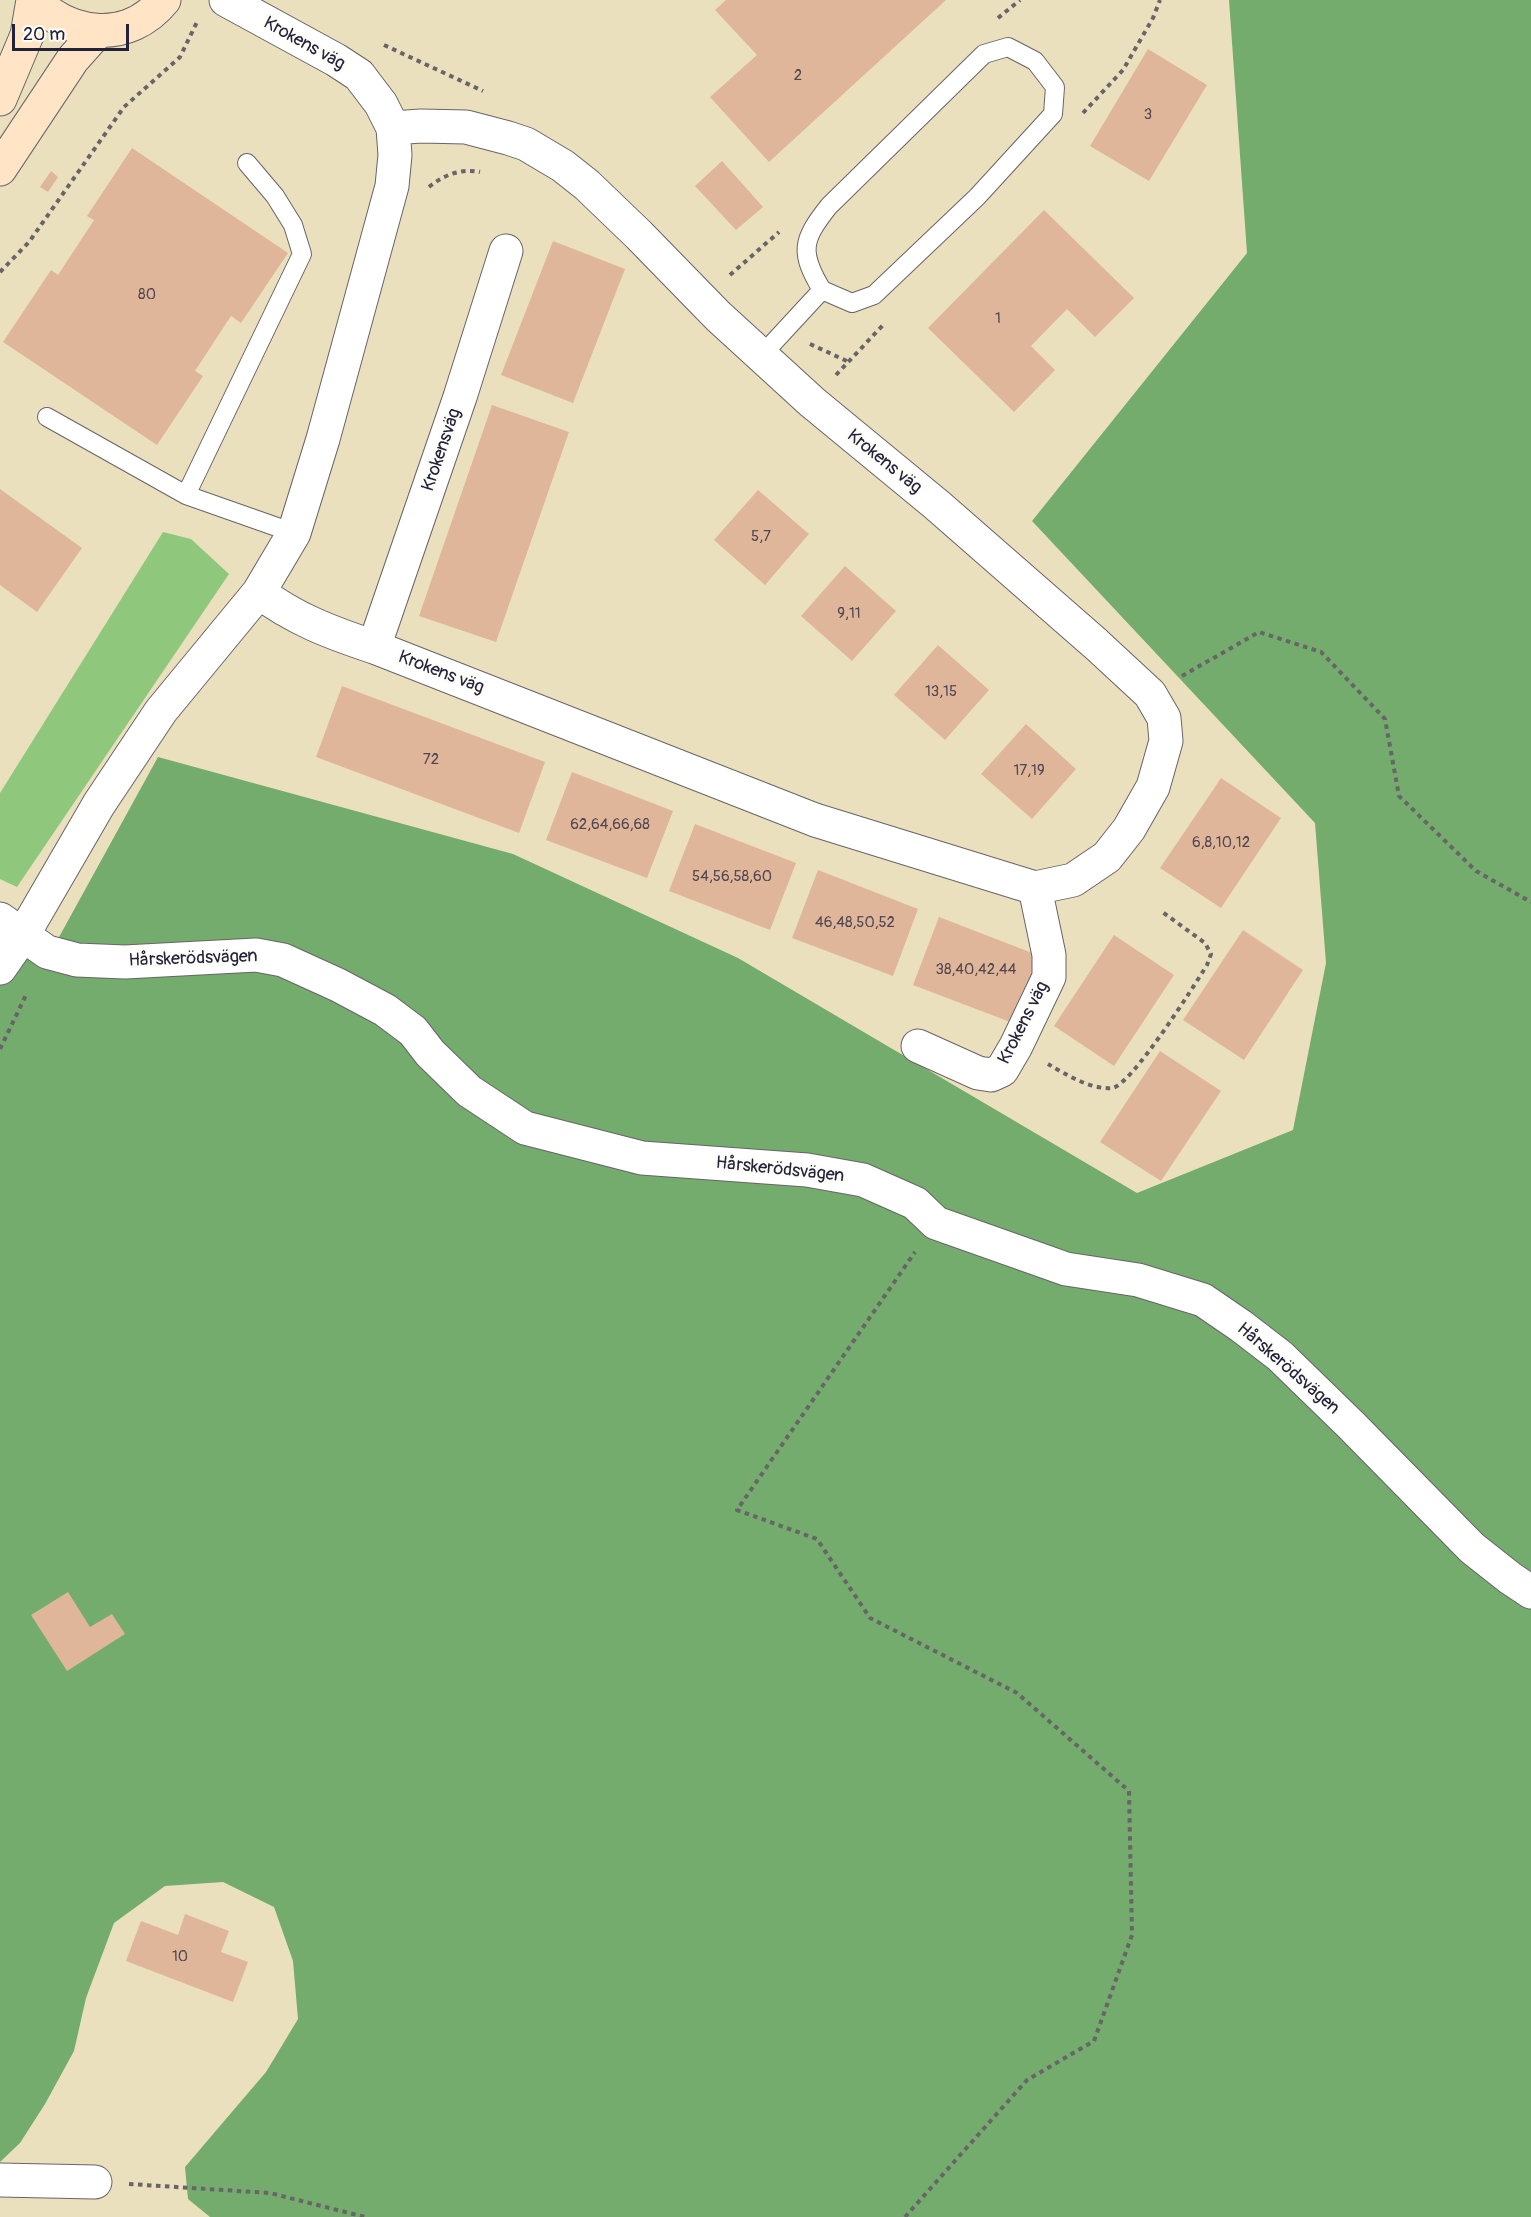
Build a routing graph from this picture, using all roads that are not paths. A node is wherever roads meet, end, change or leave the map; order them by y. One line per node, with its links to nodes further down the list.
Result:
1 (33, 0): 4 (street); 5 (street)
2 (164, 0): 4 (street)
3 (226, 0): 6 (street, Krokens väg)
4 (98, 31): 8 (street)
5 (0, 99)
6 (393, 128): 11 (street, Krokens väg); 14 (street, Krokens väg)
7 (247, 164): 13 (lane)
8 (0, 169)
9 (506, 251): 16 (street, Krokensväg)
10 (822, 290): 10 (lane); 11 (lane)
11 (761, 356): 17 (street, Krokens väg)
12 (46, 417): 13 (lane)
13 (186, 495): 14 (lane)
14 (294, 533): 15 (street, Krokens väg)
15 (259, 592): 16 (street, Krokens väg); 18 (street, Krokens väg)
16 (374, 647): 17 (street, Krokens väg)
17 (1035, 888): 20 (street, Krokens väg)
18 (23, 935): 19 (street, Krokens väg); 21 (street, Hårskerödsvägen)
19 (0, 968)
20 (918, 1046)
21 (1531, 1592)
22 (0, 2180): 23 (street)
23 (95, 2182)

